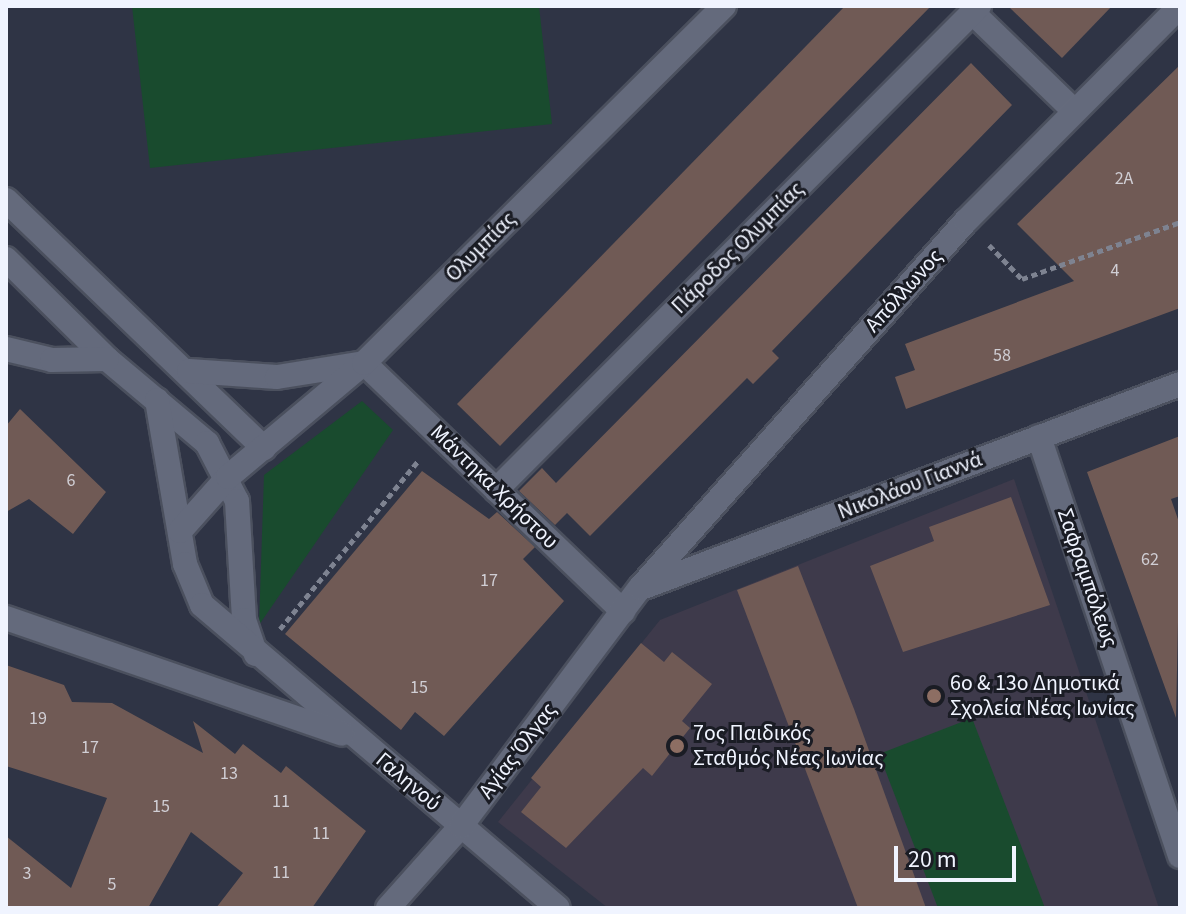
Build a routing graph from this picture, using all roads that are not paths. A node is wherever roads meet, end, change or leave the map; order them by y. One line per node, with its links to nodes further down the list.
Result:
1 (724, 6): 9 (street, Ολυμπίας)
2 (1180, 6): 4 (street, Απόλλωνος)
3 (976, 10): 4 (street); 16 (street, Πάροδος Ολυμπίας)
4 (1074, 111): 18 (street, Απόλλωνος)
5 (6, 200): 10 (street)
6 (6, 259): 8 (street)
7 (6, 349): 8 (street)
8 (107, 359): 12 (street)
9 (364, 363): 10 (street); 14 (street, Ολυμπίας); 16 (street, Μάντηκα Χρήστου)
10 (189, 371): 14 (street)
11 (1180, 384): 13 (street, Νικολάου Γιαννά)
12 (157, 400): 15 (street); 17 (street, Γαληνού)
13 (1039, 437): 18 (street, Νικολάου Γιαννά); 24 (street, Σαφραμπόλεως)
14 (264, 448): 15 (street, Ολυμπίας)
15 (228, 477): 17 (street); 21 (street)
16 (496, 490): 19 (street, Μάντηκα Χρήστου)
17 (180, 531): 21 (street, Γαληνού)
18 (640, 588): 19 (street, Αγίας Όλγας)
19 (623, 611): 23 (street, Αγίας Όλγας)
20 (6, 618): 22 (street)
21 (257, 657): 22 (street, Γαληνού)
22 (356, 738): 23 (street, Γαληνού)
23 (461, 826): 25 (street, Αγίας Όλγας); 26 (street, Γαληνού)
24 (1180, 856)
25 (388, 908)
26 (558, 908)

